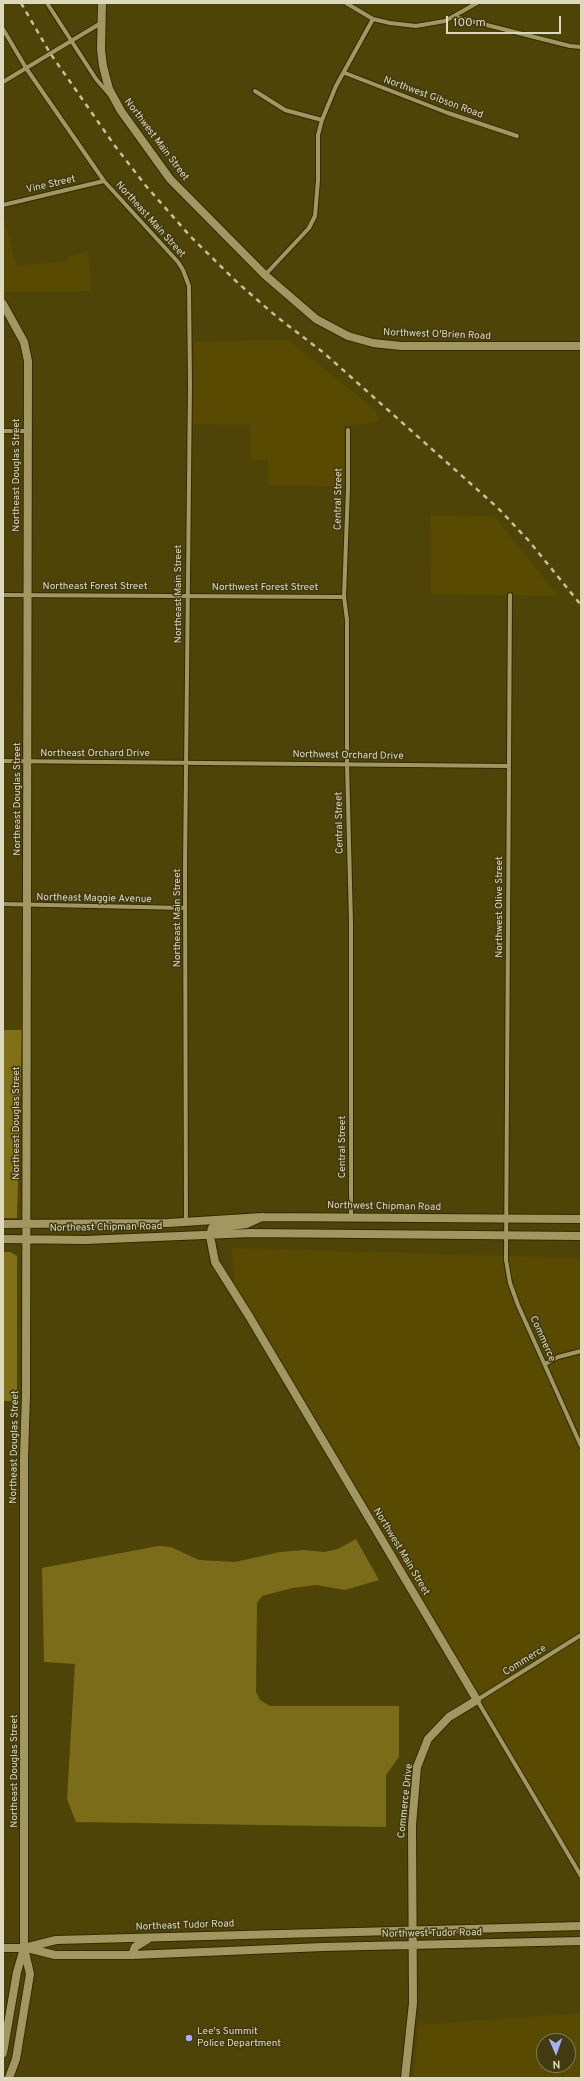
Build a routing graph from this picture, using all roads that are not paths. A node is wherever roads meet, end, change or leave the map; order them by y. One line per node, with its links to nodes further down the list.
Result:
1 (47, 3): 9 (street, Northwest Main Street)
2 (102, 3): 7 (main road)
3 (346, 3): 6 (street)
4 (477, 3): 5 (street)
5 (454, 17): 6 (street); 10 (street)
6 (373, 19): 12 (street)
7 (102, 23): 9 (street); 15 (main road)
8 (3, 29): 11 (street, Northeast Main Street)
9 (72, 40): 11 (street); 15 (street, Northwest Main Street)
10 (581, 47)
11 (26, 68): 13 (street); 18 (street, Northeast Main Street)
12 (345, 73): 16 (street); 17 (street, Northwest Gibson Road)
13 (3, 82)
14 (255, 91): 16 (street)
15 (114, 100): 20 (main road, Northwest Main Street)
16 (322, 120): 20 (street)
17 (517, 136)
18 (104, 181): 19 (street, Vine Street); 29 (street, Northeast Main Street)
19 (3, 205)
20 (265, 275): 22 (main road, Northwest O'Brien Road)
21 (3, 304): 25 (main road, Northeast Douglas Street)
22 (581, 346)
23 (3, 430): 25 (street)
24 (348, 430): 30 (street, Central Street)
25 (27, 431): 27 (main road, Northeast Douglas Street)
26 (3, 595): 27 (street, Northeast Forest Street)
27 (27, 595): 29 (street, Northeast Forest Street); 32 (main road, Northeast Douglas Street)
28 (510, 595): 35 (street, Northwest Olive Street)
29 (187, 596): 30 (street, Northwest Forest Street); 33 (street, Northeast Main Street)
30 (344, 597): 34 (street, Central Street)
31 (3, 761): 32 (street, Northeast Orchard Drive)
32 (28, 762): 33 (street, Northeast Orchard Drive); 37 (main road, Northeast Douglas Street)
33 (186, 762): 34 (street, Northwest Orchard Drive); 38 (street, Northeast Main Street)
34 (347, 763): 35 (street, Northwest Orchard Drive); 39 (street, Central Street)
35 (508, 766): 41 (street, Northwest Olive Street)
36 (3, 904): 37 (street, Northeast Maggie Avenue)
37 (28, 906): 38 (street, Northeast Maggie Avenue); 45 (main road, Northeast Douglas Street)
38 (185, 908): 43 (street, Northeast Main Street)
39 (351, 1216): 40 (main road, Northwest Chipman Road); 41 (main road, Northwest Chipman Road)
40 (262, 1217): 43 (main road, Northwest Chipman Road); 47 (main road)
41 (506, 1219): 42 (main road, Northwest Chipman Road); 46 (street, Northwest Olive Street)
42 (581, 1219)
43 (186, 1221): 45 (main road, Northeast Chipman Road)
44 (3, 1224): 45 (main road, Northeast Chipman Road)
45 (26, 1225): 50 (main road, Northeast Douglas Street)
46 (506, 1234): 47 (main road); 48 (main road); 52 (street, Commerce)
47 (210, 1236): 50 (main road, Northeast Chipman Road); 55 (main road, Northwest Main Street)
48 (581, 1236)
49 (3, 1239): 50 (main road, Northeast Chipman Road)
50 (25, 1240): 64 (main road, Northeast Douglas Street)
51 (581, 1351): 52 (street)
52 (545, 1364): 53 (street, Commerce)
53 (581, 1446)
54 (581, 1635): 55 (street, Commerce)
55 (477, 1700): 56 (street, Northwest Main Street); 58 (main road, Commerce Drive)
56 (581, 1876)
57 (581, 1926): 58 (main road, Northwest Tudor Road)
58 (411, 1930): 59 (main road, Northwest Tudor Road); 62 (main road)
59 (348, 1931): 60 (main road, Northeast Tudor Road)
60 (153, 1937): 64 (main road, Northeast Tudor Road); 66 (main road)
61 (581, 1941): 62 (main road, Northwest Tudor Road)
62 (412, 1945): 65 (main road, Northwest Tudor Road); 69 (main road)
63 (3, 1948): 64 (main road, Northeast Tudor Road)
64 (24, 1948): 66 (main road, Northeast Tudor Road); 67 (main road, Northeast Douglas Street); 68 (main road, Northeast Douglas Street)
65 (284, 1949): 66 (main road, Northeast Tudor Road)
66 (132, 1955)
67 (3, 2053)
68 (9, 2078)
69 (405, 2078)

